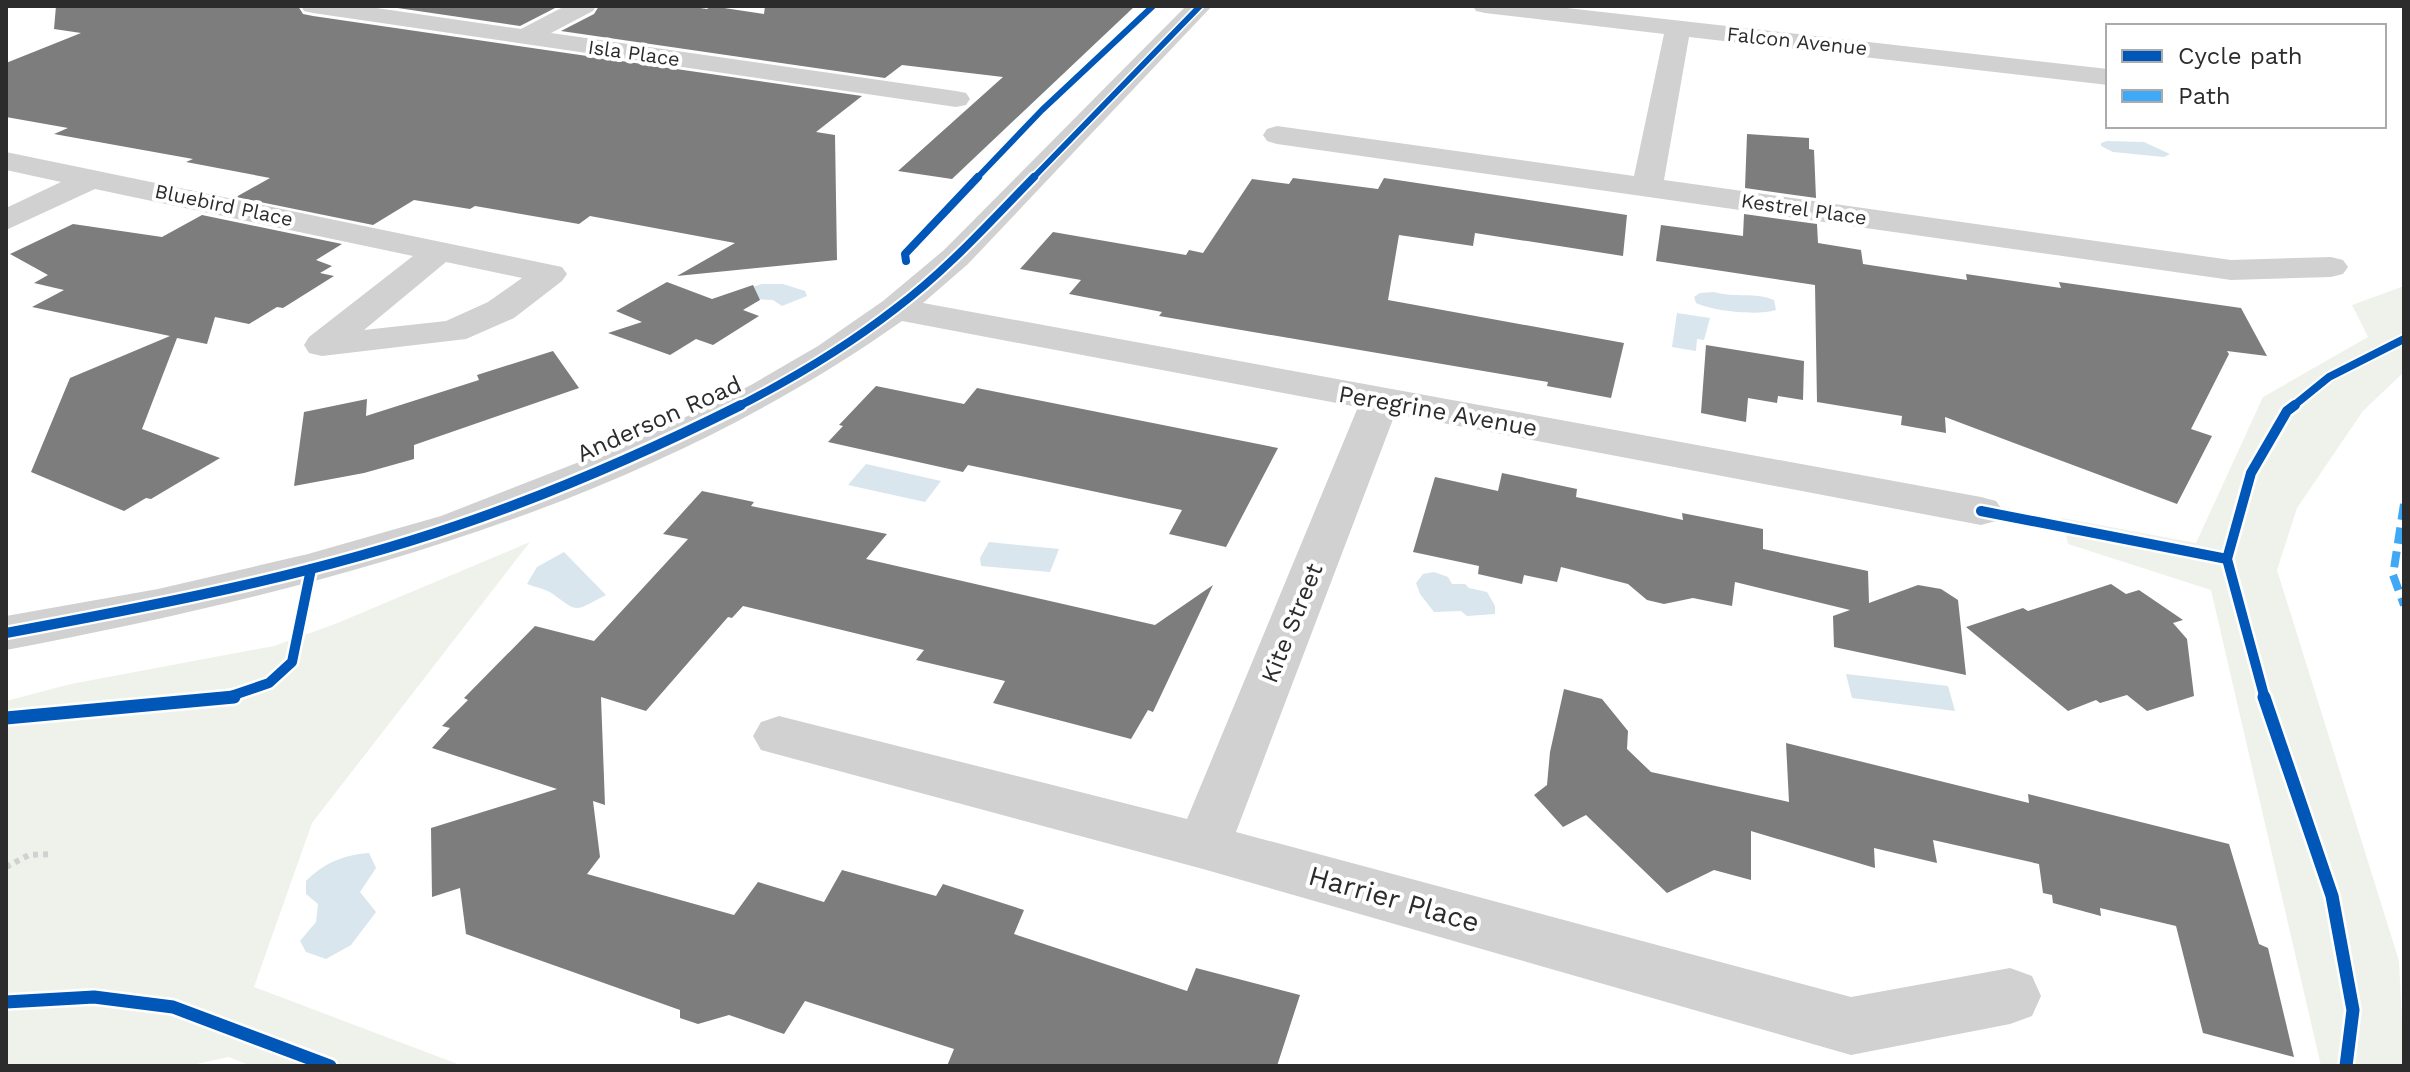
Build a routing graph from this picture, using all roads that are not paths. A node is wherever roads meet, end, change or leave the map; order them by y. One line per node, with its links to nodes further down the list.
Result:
1 (313, 6): 6 (street, Isla Place)
2 (584, 6): 6 (street)
3 (1200, 6): 16 (street, Anderson Road)
4 (1485, 6): 5 (street, Falcon Avenue)
5 (1678, 28): 7 (street, Falcon Avenue); 12 (street)
6 (524, 37): 8 (street, Isla Place)
7 (2106, 77)
8 (956, 99)
9 (1277, 135): 12 (street, Kestrel Place)
10 (6, 161): 11 (street, Bluebird Place)
11 (93, 178): 13 (street); 14 (street, Bluebird Place)
12 (1647, 187): 15 (street, Kestrel Place)
13 (6, 220)
14 (441, 250): 14 (street, Bluebird Place)
15 (2331, 267)
16 (896, 309): 17 (street, Peregrine Avenue); 19 (street, Anderson Road)
17 (1380, 401): 18 (street, Peregrine Avenue); 21 (street, Kite Street)
18 (1981, 511)
19 (6, 633)
20 (779, 736): 21 (street, Harrier Place)
21 (1203, 846): 22 (street, Harrier Place)
22 (2010, 996)

